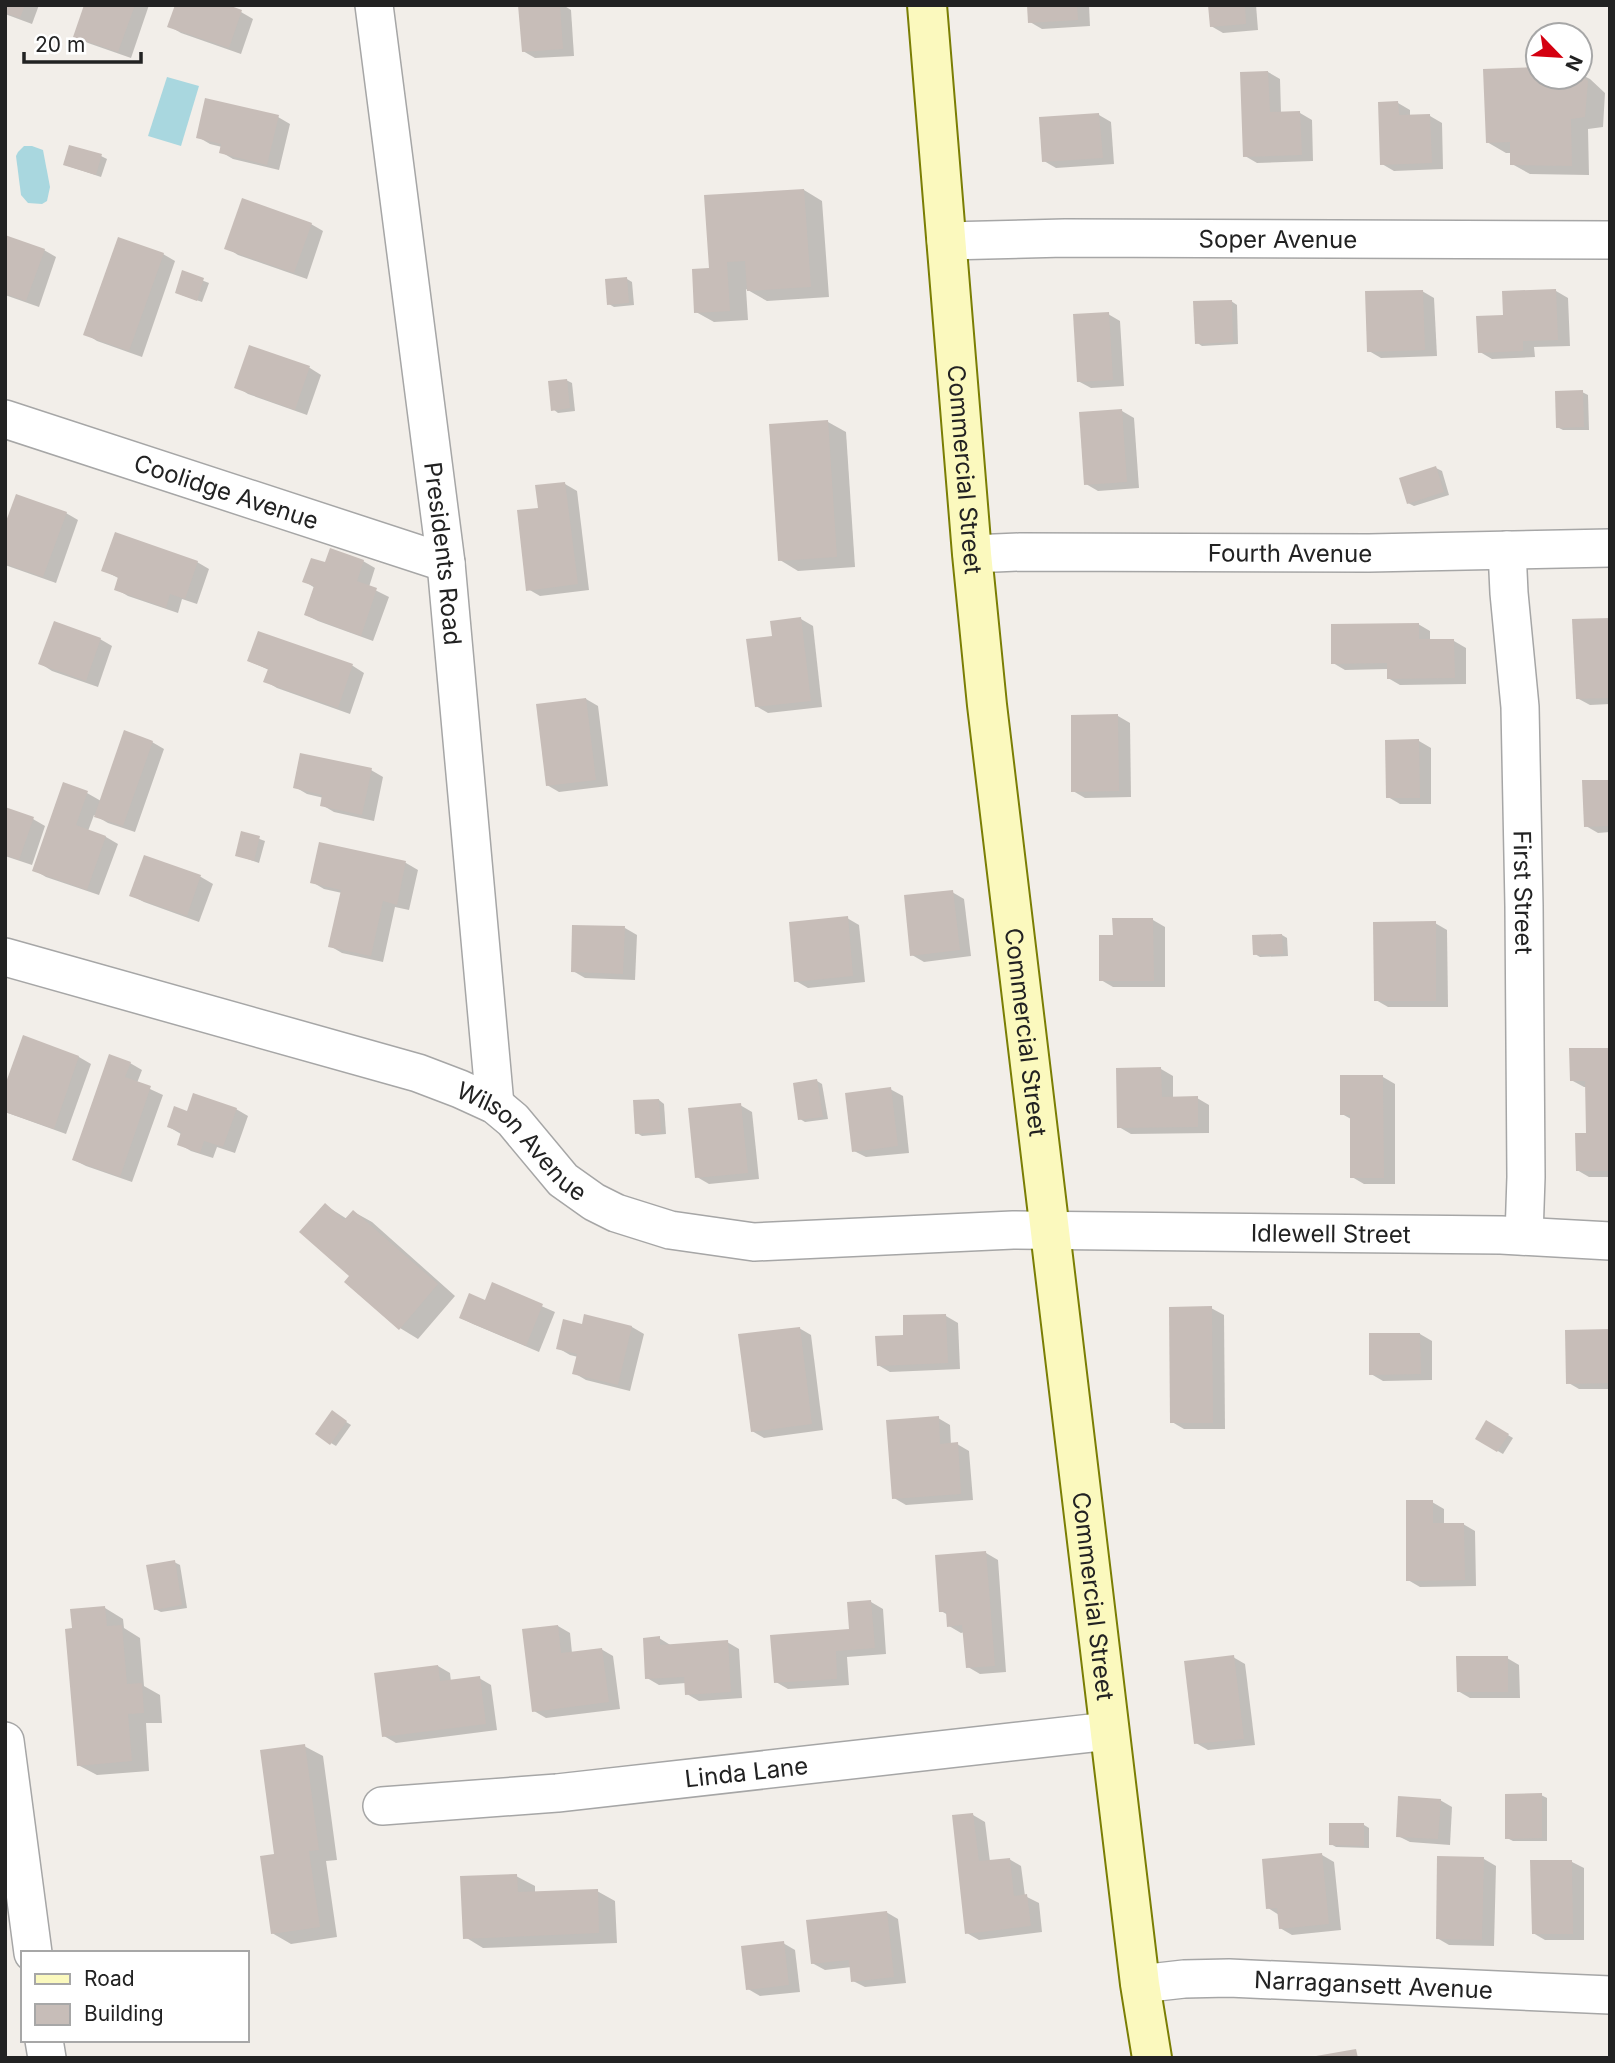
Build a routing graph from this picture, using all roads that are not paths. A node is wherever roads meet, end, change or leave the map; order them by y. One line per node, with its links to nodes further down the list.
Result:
1 (374, 5): 9 (street, Presidents Road)
2 (927, 5): 4 (main road, Commercial Street)
3 (1610, 240): 4 (street, Soper Avenue)
4 (946, 241): 8 (main road, Commercial Street)
5 (5, 419): 9 (street, Coolidge Avenue)
6 (1610, 548): 7 (street, Fourth Avenue)
7 (1507, 550): 8 (street, Fourth Avenue); 13 (street, First Street)
8 (972, 554): 12 (main road, Commercial Street)
9 (446, 563): 11 (street, Presidents Road)
10 (5, 957): 11 (street, Wilson Avenue)
11 (495, 1105): 12 (street, Wilson Avenue)
12 (1050, 1230): 13 (street, Idlewell Street); 15 (main road, Commercial Street)
13 (1524, 1236): 14 (street, Idlewell Street)
14 (1610, 1241)
15 (1110, 1731): 17 (street, Linda Lane); 19 (main road, Commercial Street)
16 (5, 1741): 18 (street)
17 (382, 1806)
18 (23, 1932)
19 (1140, 1984): 20 (street, Narragansett Avenue); 21 (main road, Commercial Street)
20 (1610, 1995)
21 (1152, 2058)

